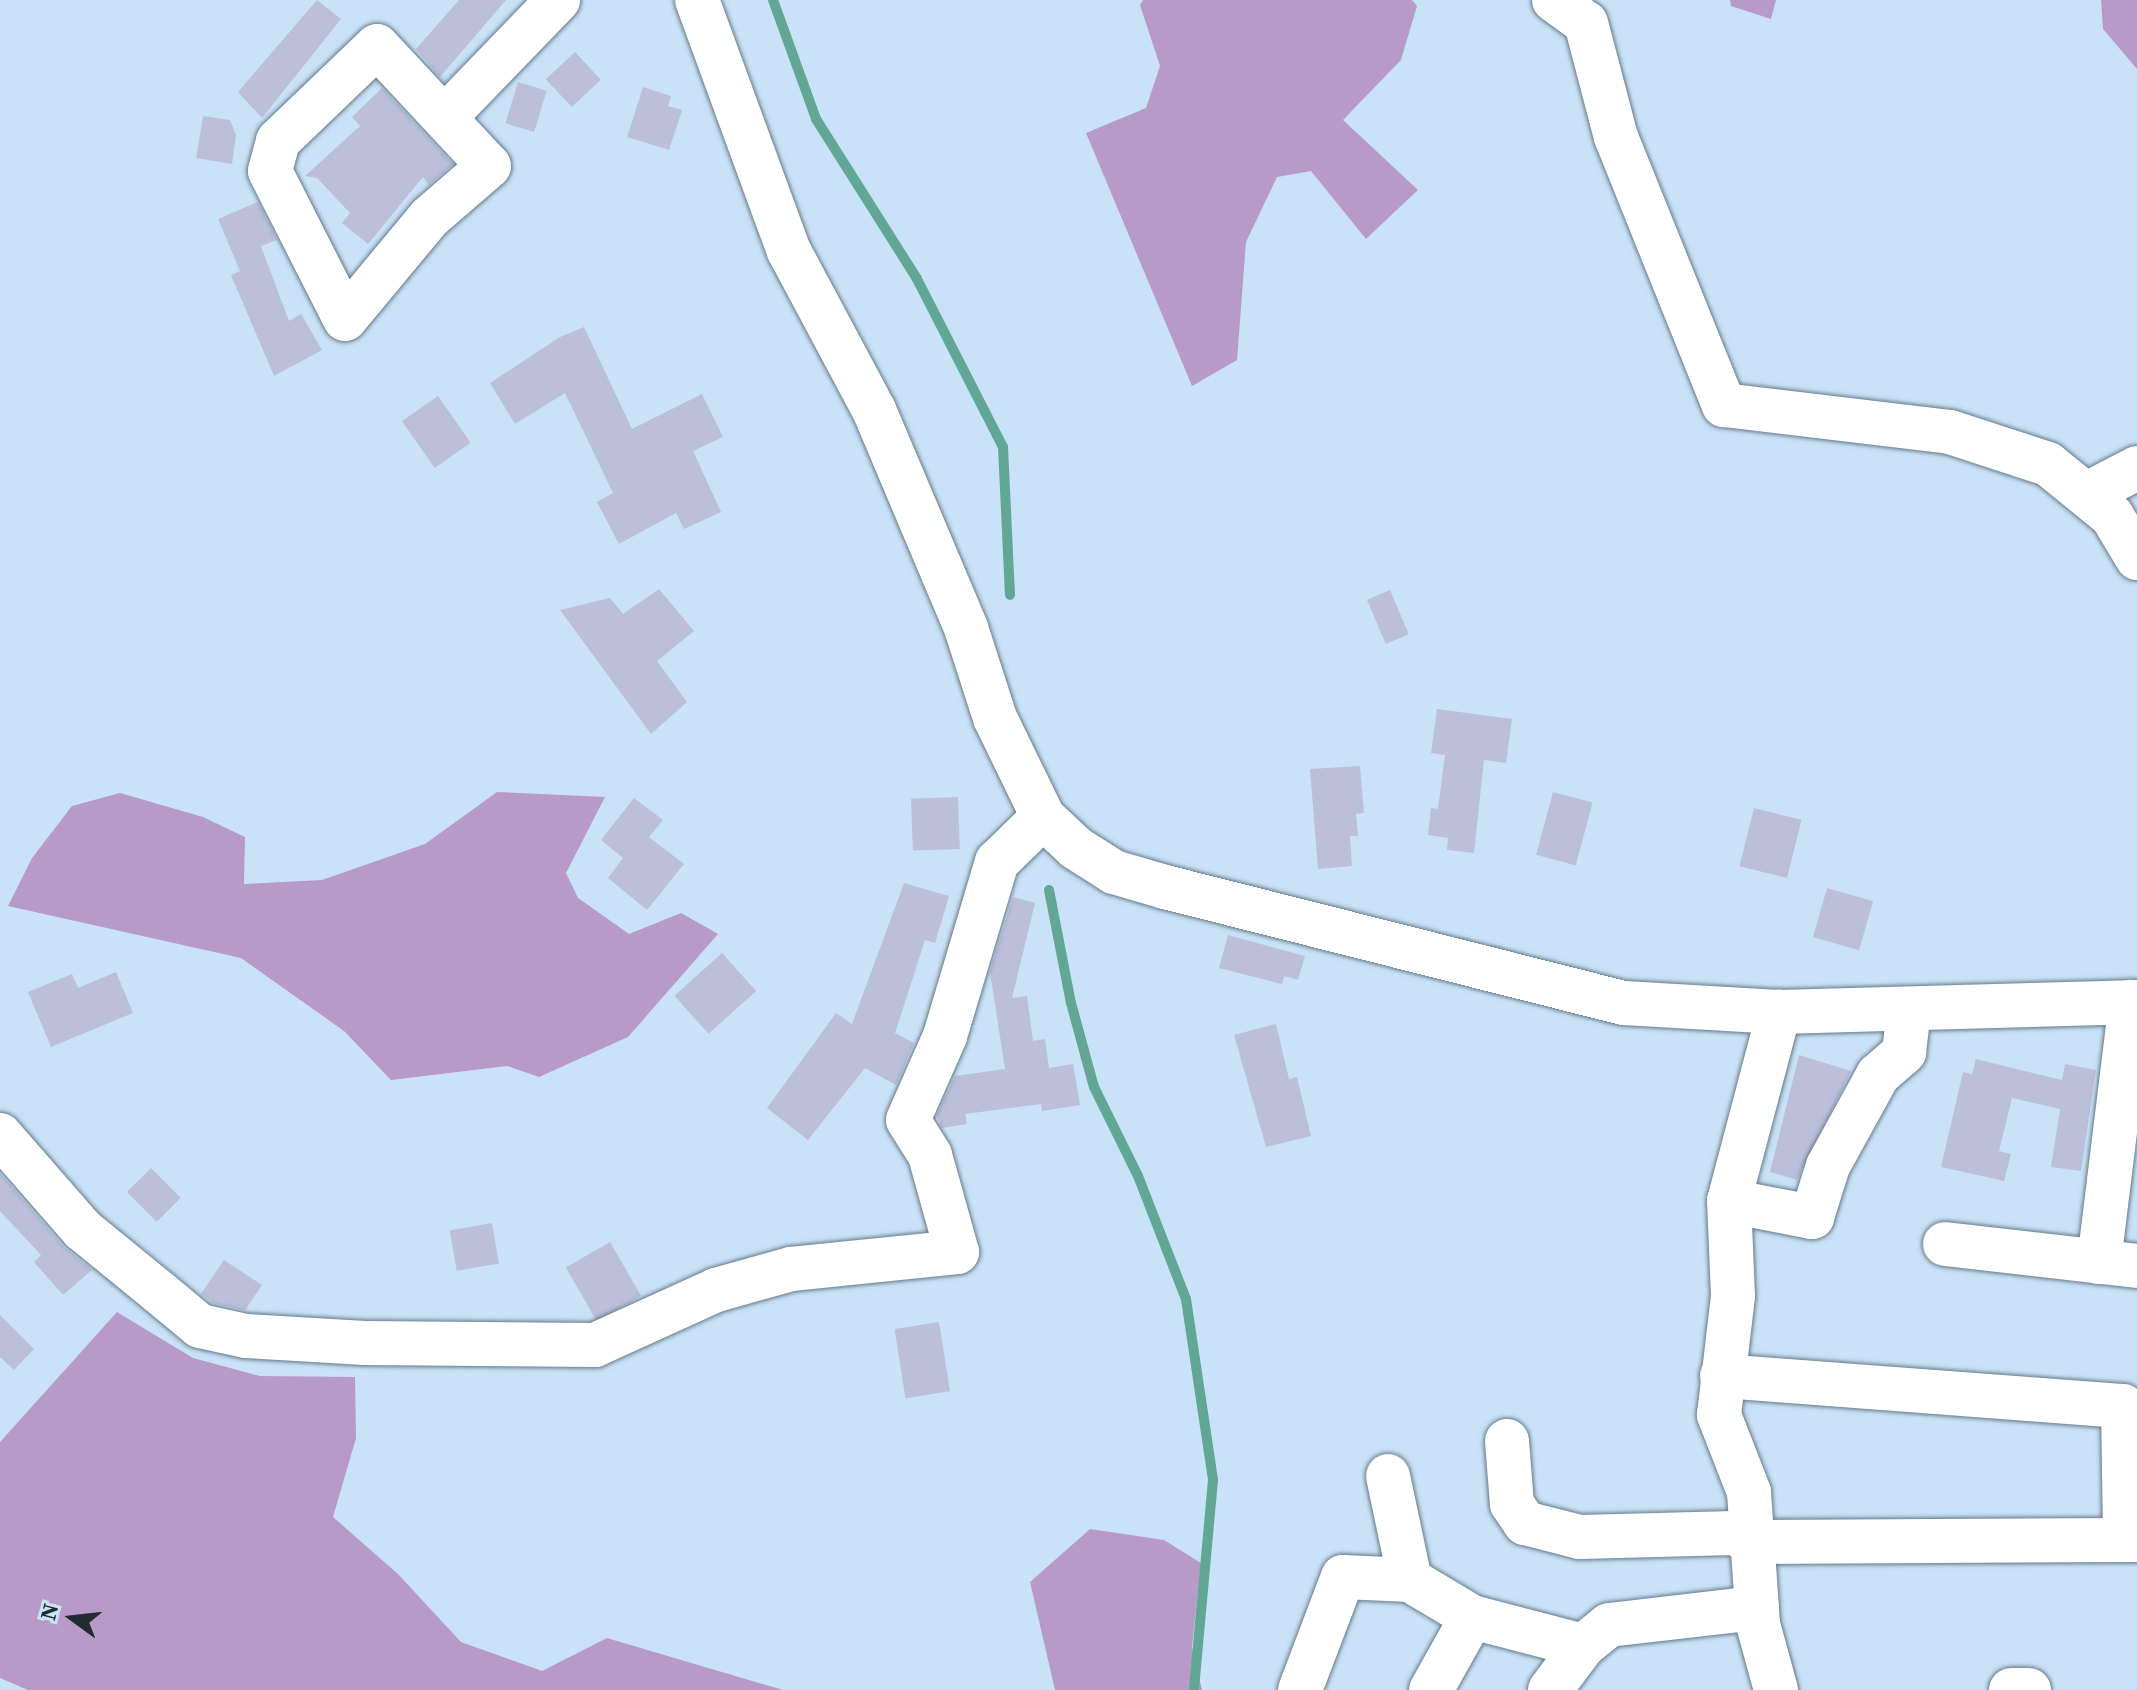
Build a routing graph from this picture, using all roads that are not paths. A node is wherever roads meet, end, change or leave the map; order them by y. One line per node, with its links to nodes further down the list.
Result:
1 (558, 0): 4 (street)
2 (697, 0): 8 (street)
3 (1554, 0): 6 (street)
4 (447, 115): 4 (street)
5 (2137, 468): 6 (street)
6 (2087, 494): 7 (street)
7 (2137, 558)
8 (1043, 817): 11 (street); 12 (street)
9 (2134, 1002): 10 (street); 15 (street)
10 (1909, 1010): 11 (street); 13 (street)
11 (1779, 1012): 13 (street)
12 (0, 1135)
13 (1729, 1201): 16 (street)
14 (1945, 1244): 15 (street)
15 (2118, 1264)
16 (1722, 1376): 19 (street); 20 (street)
17 (1507, 1441): 20 (street)
18 (1388, 1476): 21 (street)
19 (2131, 1540): 20 (street)
20 (1752, 1542): 22 (street)
21 (1410, 1580): 23 (street); 25 (street)
22 (1757, 1608): 24 (street); 28 (street)
23 (1472, 1617): 24 (street); 26 (street)
24 (1583, 1646): 27 (street)
25 (1300, 1690)
26 (1431, 1690)
27 (1550, 1690)
28 (1776, 1690)
29 (2011, 1690): 30 (street)
30 (2029, 1690)

